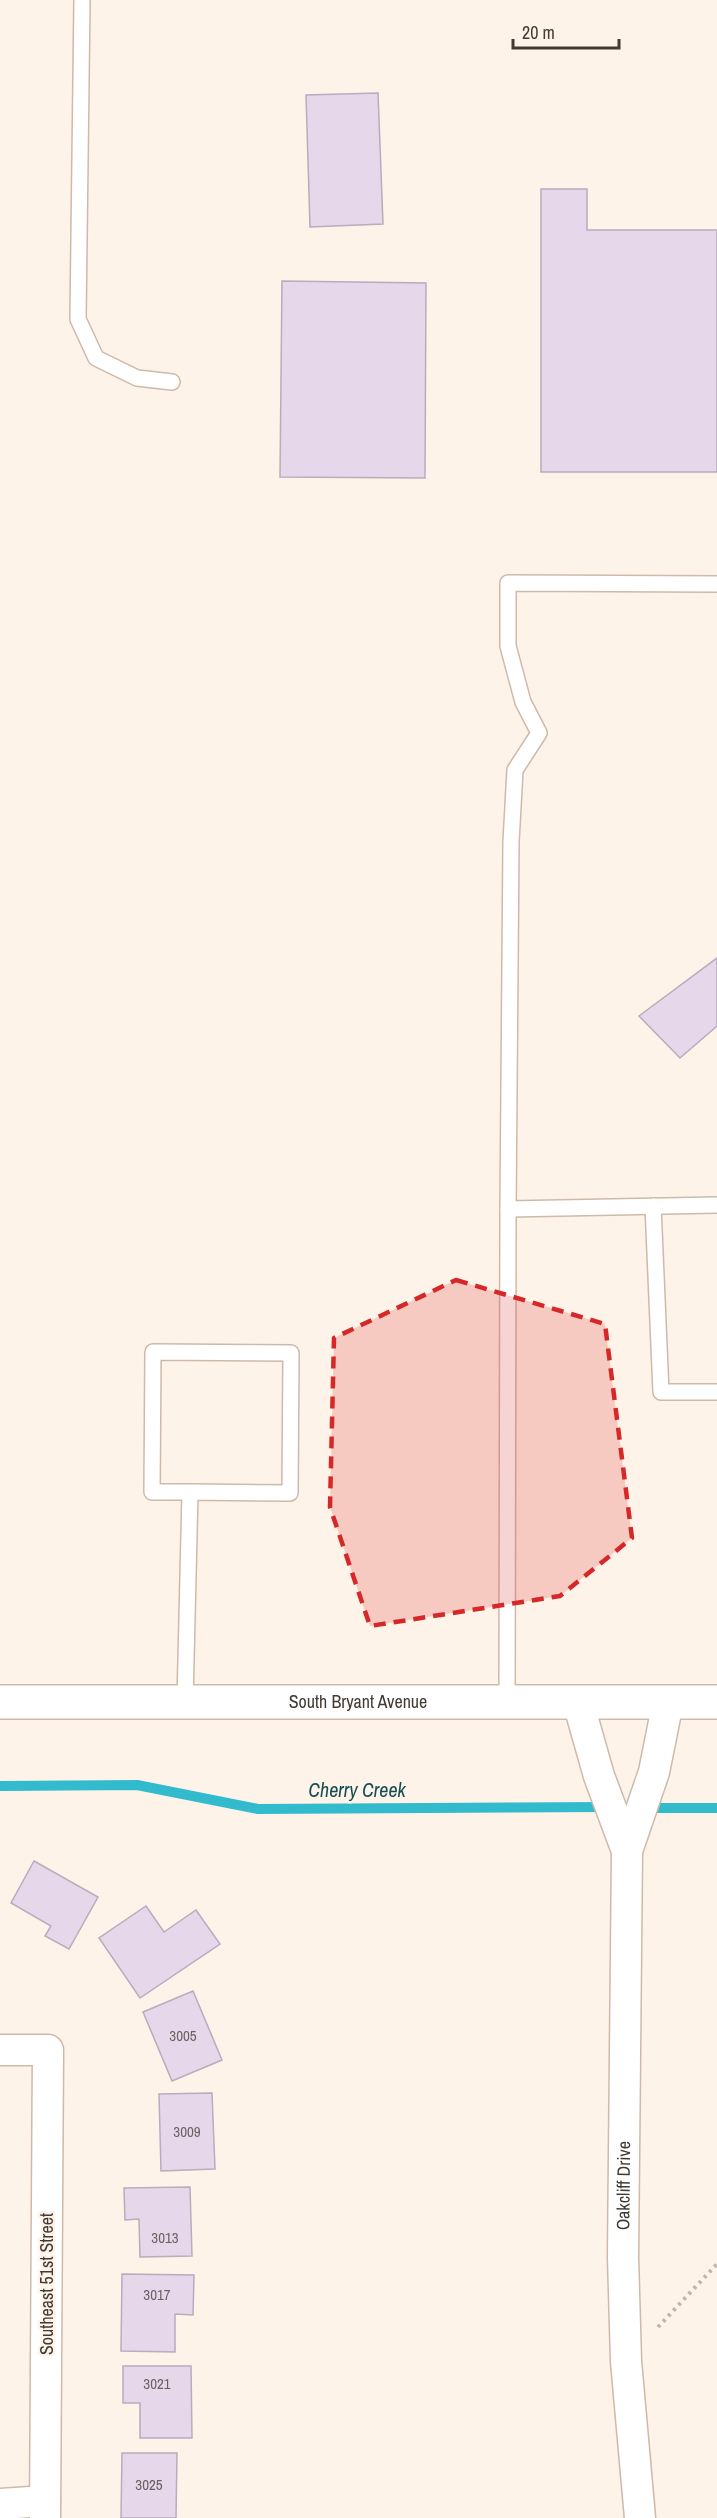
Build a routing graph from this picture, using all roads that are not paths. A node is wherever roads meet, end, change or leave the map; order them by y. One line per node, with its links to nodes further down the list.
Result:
1 (82, 0): 2 (lane)
2 (172, 382)
3 (717, 584): 6 (lane)
4 (717, 1205): 5 (lane)
5 (653, 1206): 6 (lane); 7 (lane)
6 (508, 1209): 11 (lane)
7 (717, 1392)
8 (190, 1492): 8 (lane); 10 (lane)
9 (0, 1702): 10 (main road, South Bryant Avenue)
10 (185, 1702): 11 (main road, South Bryant Avenue)
11 (507, 1702): 12 (main road, South Bryant Avenue)
12 (578, 1702): 13 (main road, South Bryant Avenue); 15 (street, Oakcliff Drive)
13 (668, 1702): 14 (main road, South Bryant Avenue); 15 (street, Oakcliff Drive)
14 (717, 1702)
15 (627, 1851): 19 (street, Oakcliff Drive)
16 (0, 2050): 18 (street, Southeast 51st Street)
17 (0, 2504): 18 (street)
18 (45, 2509)
19 (640, 2518)

